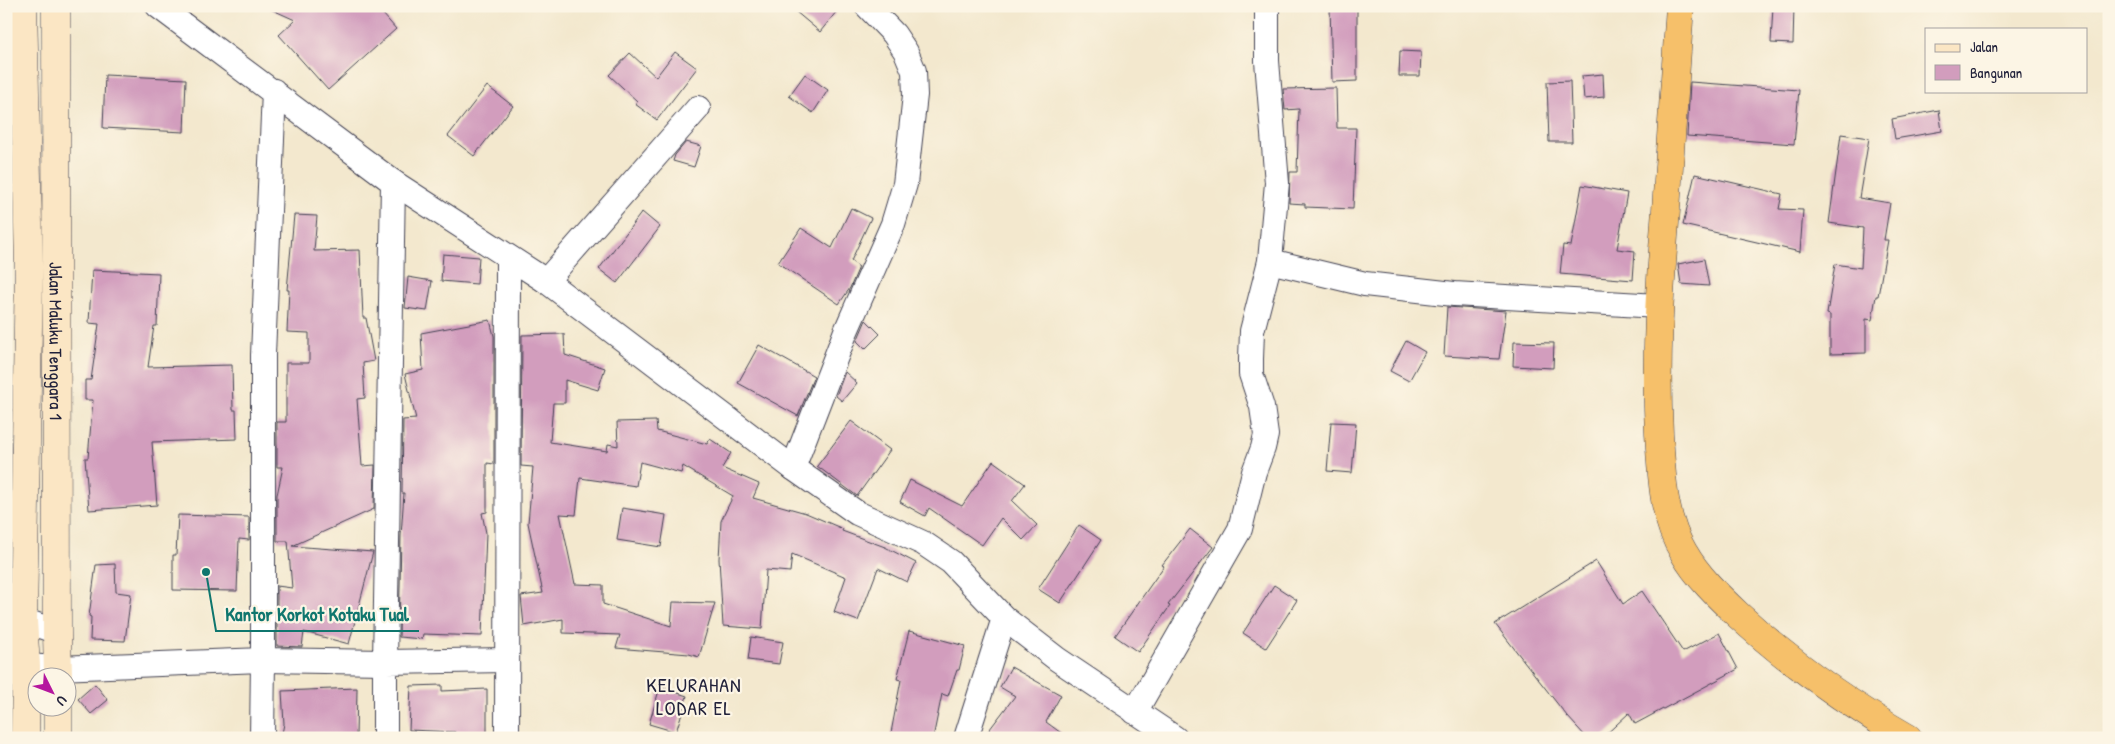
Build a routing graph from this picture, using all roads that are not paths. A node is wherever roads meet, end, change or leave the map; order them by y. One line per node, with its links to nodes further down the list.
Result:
1 (23, 6): 15 (main road, Jalan Maluku Tenggara 1)
2 (56, 6): 17 (main road, Jalan Maluku Tenggara 1)
3 (158, 6): 7 (street)
4 (867, 6): 14 (street)
5 (1267, 6): 11 (street)
6 (1680, 6): 13 (highway)
7 (274, 91): 9 (street); 18 (street)
8 (698, 108): 12 (street)
9 (393, 182): 10 (street); 20 (street)
10 (508, 257): 12 (street); 19 (street)
11 (1270, 261): 13 (street); 24 (street)
12 (546, 281): 14 (street)
13 (1658, 306): 33 (highway)
14 (793, 468): 16 (street)
15 (15, 618): 17 (street); 21 (main road, Jalan Maluku Tenggara 1)
16 (1004, 618): 24 (street); 31 (street)
17 (56, 632): 22 (main road, Jalan Maluku Tenggara 1)
18 (263, 660): 20 (street); 23 (street); 28 (street)
19 (507, 660): 20 (street); 30 (street)
20 (386, 662): 29 (street)
21 (26, 666): 26 (main road, Jalan Maluku Tenggara 1)
22 (58, 666)
23 (78, 671)
24 (1135, 712): 32 (street)
25 (58, 716): 27 (main road)
26 (25, 738)
27 (58, 738)
28 (262, 738)
29 (385, 738)
30 (507, 738)
31 (966, 738)
32 (1175, 738)
33 (1908, 738)

